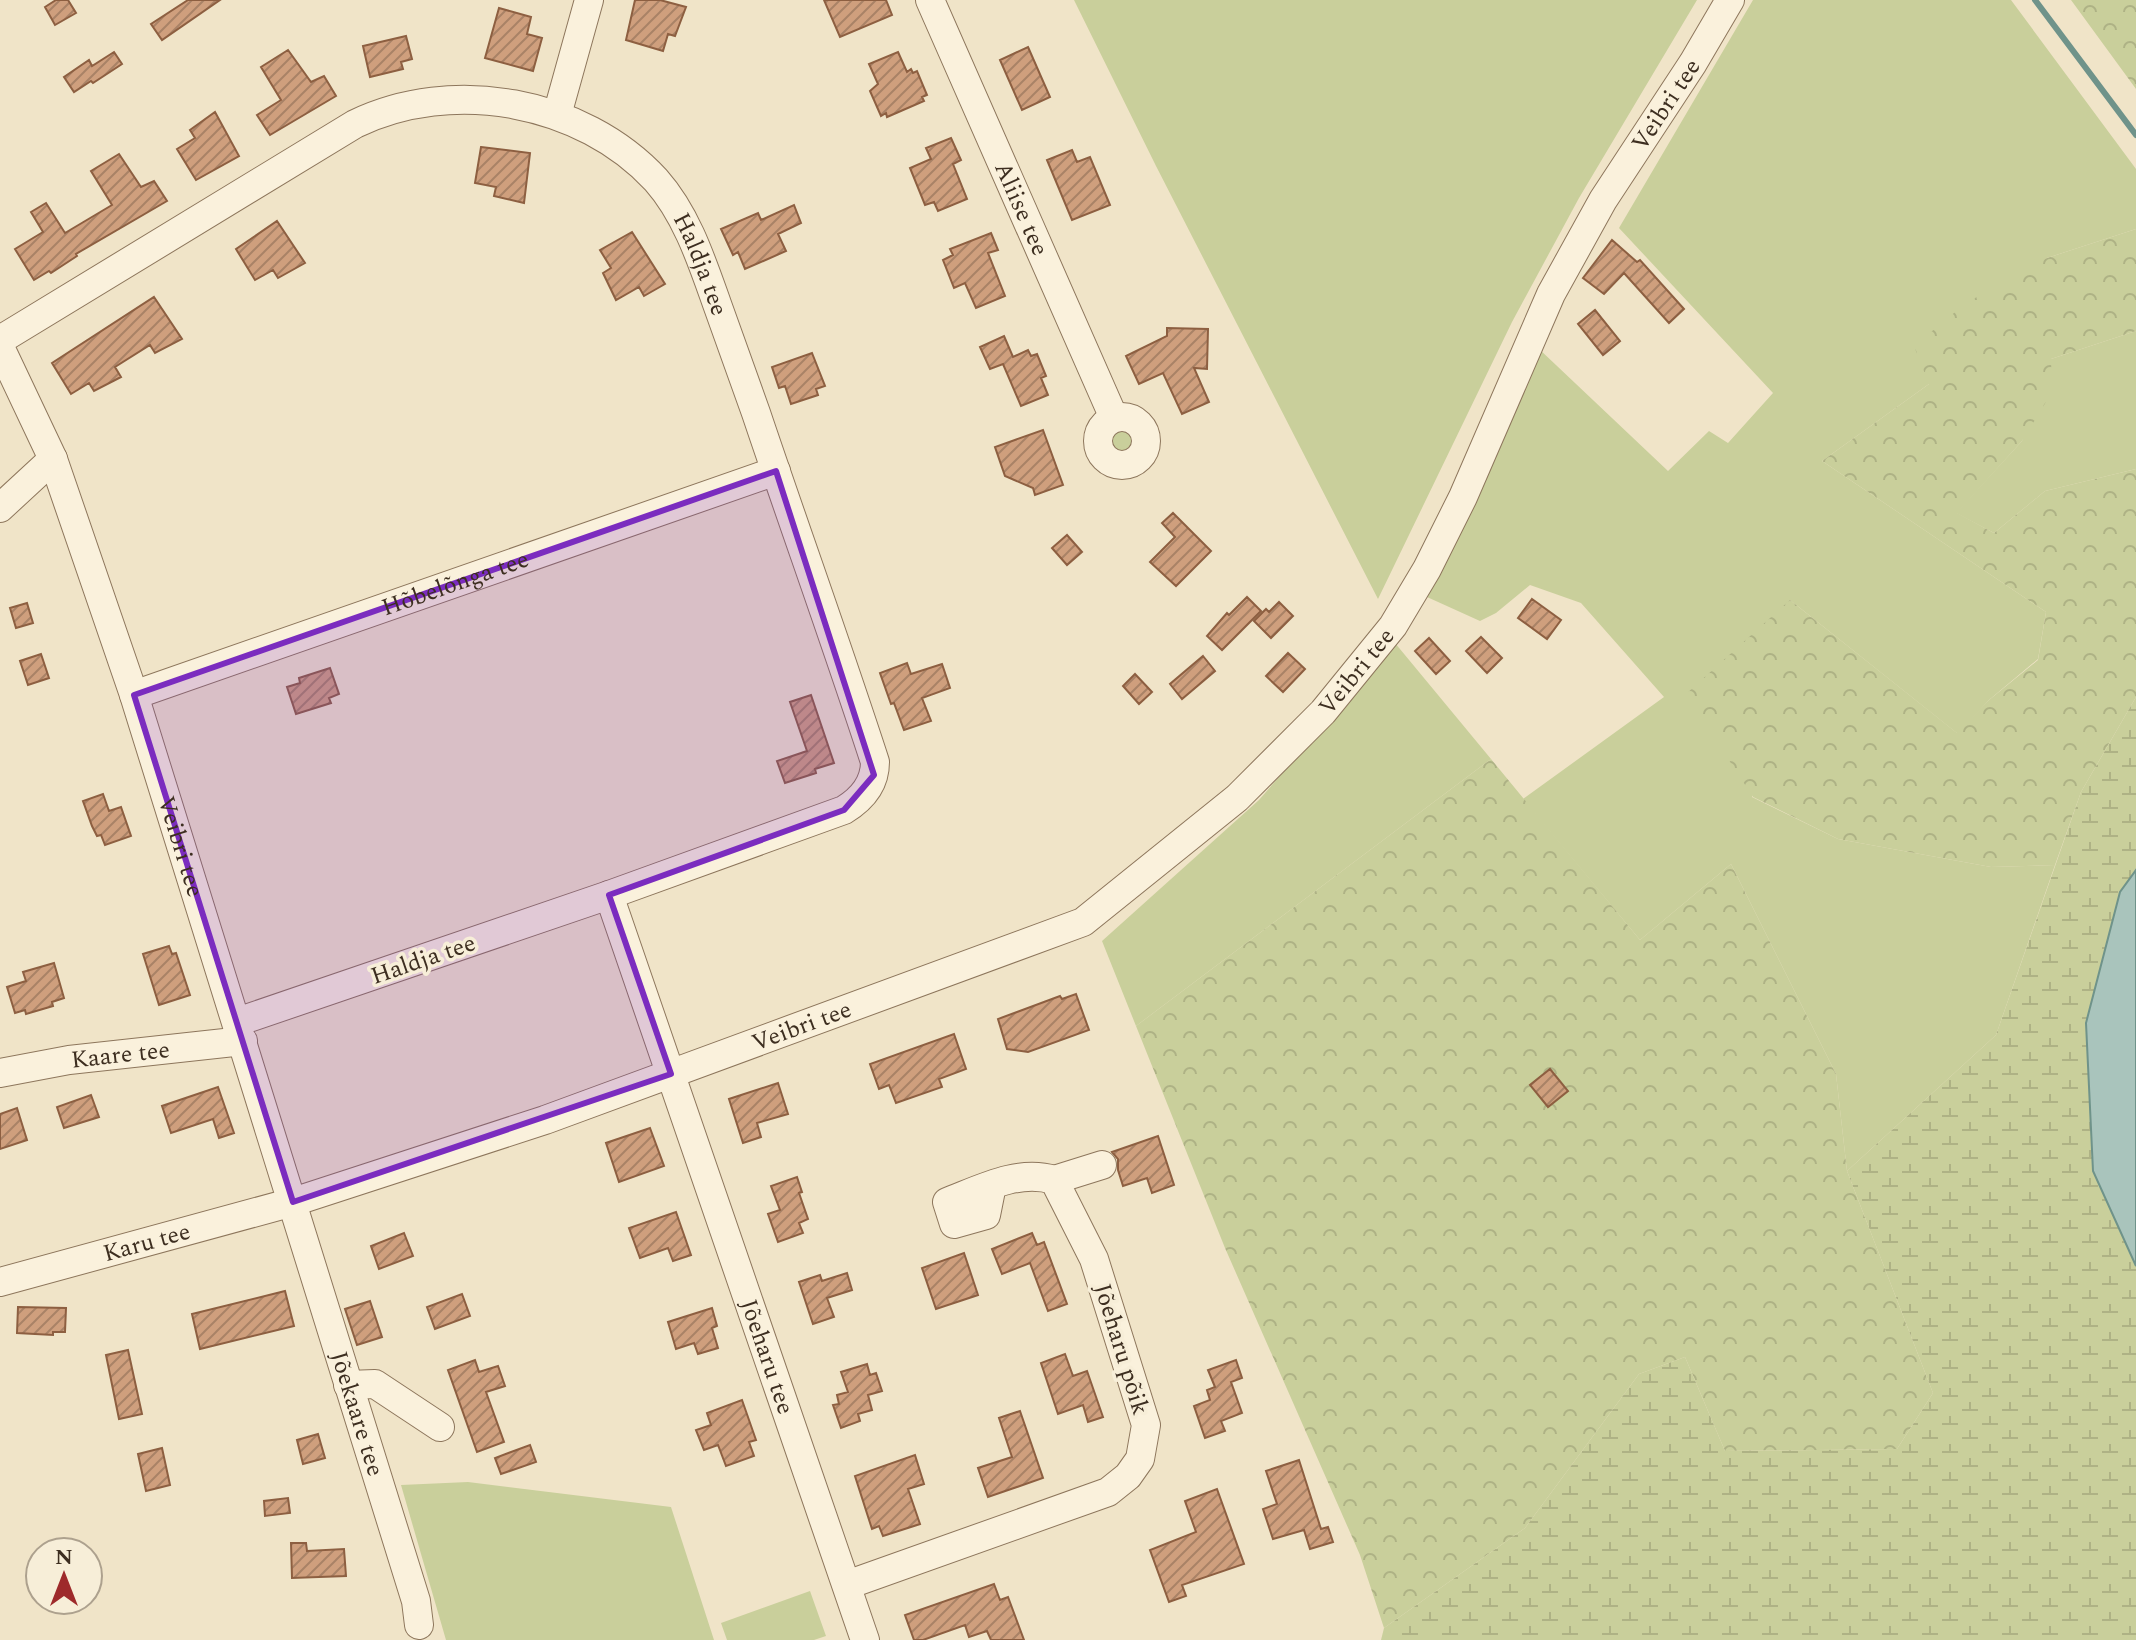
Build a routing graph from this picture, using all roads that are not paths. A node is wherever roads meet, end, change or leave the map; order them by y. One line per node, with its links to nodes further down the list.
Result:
1 (589, 0): 4 (street)
2 (930, 0): 7 (street, Aliise tee)
3 (1730, 0): 15 (street, Veibri tee)
4 (557, 115): 5 (street, Haldja tee); 9 (street, Haldja tee)
5 (0, 340)
6 (0, 347): 8 (street, Veibri tee)
7 (1114, 418)
8 (53, 459): 10 (street); 11 (street, Veibri tee)
9 (776, 471): 11 (street, Hõbelõnga tee); 12 (street, Haldja tee)
10 (0, 508)
11 (134, 695): 13 (street, Veibri tee)
12 (609, 895): 13 (street, Haldja tee); 15 (street)
13 (240, 1032): 14 (street, Kaare tee); 19 (street, Veibri tee)
14 (0, 1073)
15 (671, 1074): 19 (street, Veibri tee); 23 (street, Jõeharu tee)
16 (1102, 1165): 17 (street)
17 (1054, 1180): 18 (street); 23 (street, Jõeharu põik)
18 (992, 1185)
19 (293, 1202): 20 (street, Karu tee); 21 (street, Jõekaare tee)
20 (0, 1282)
21 (348, 1385): 22 (street); 24 (street, Jõekaare tee)
22 (440, 1427)
23 (847, 1585): 25 (street, Jõeharu tee)
24 (419, 1625)
25 (865, 1640)

